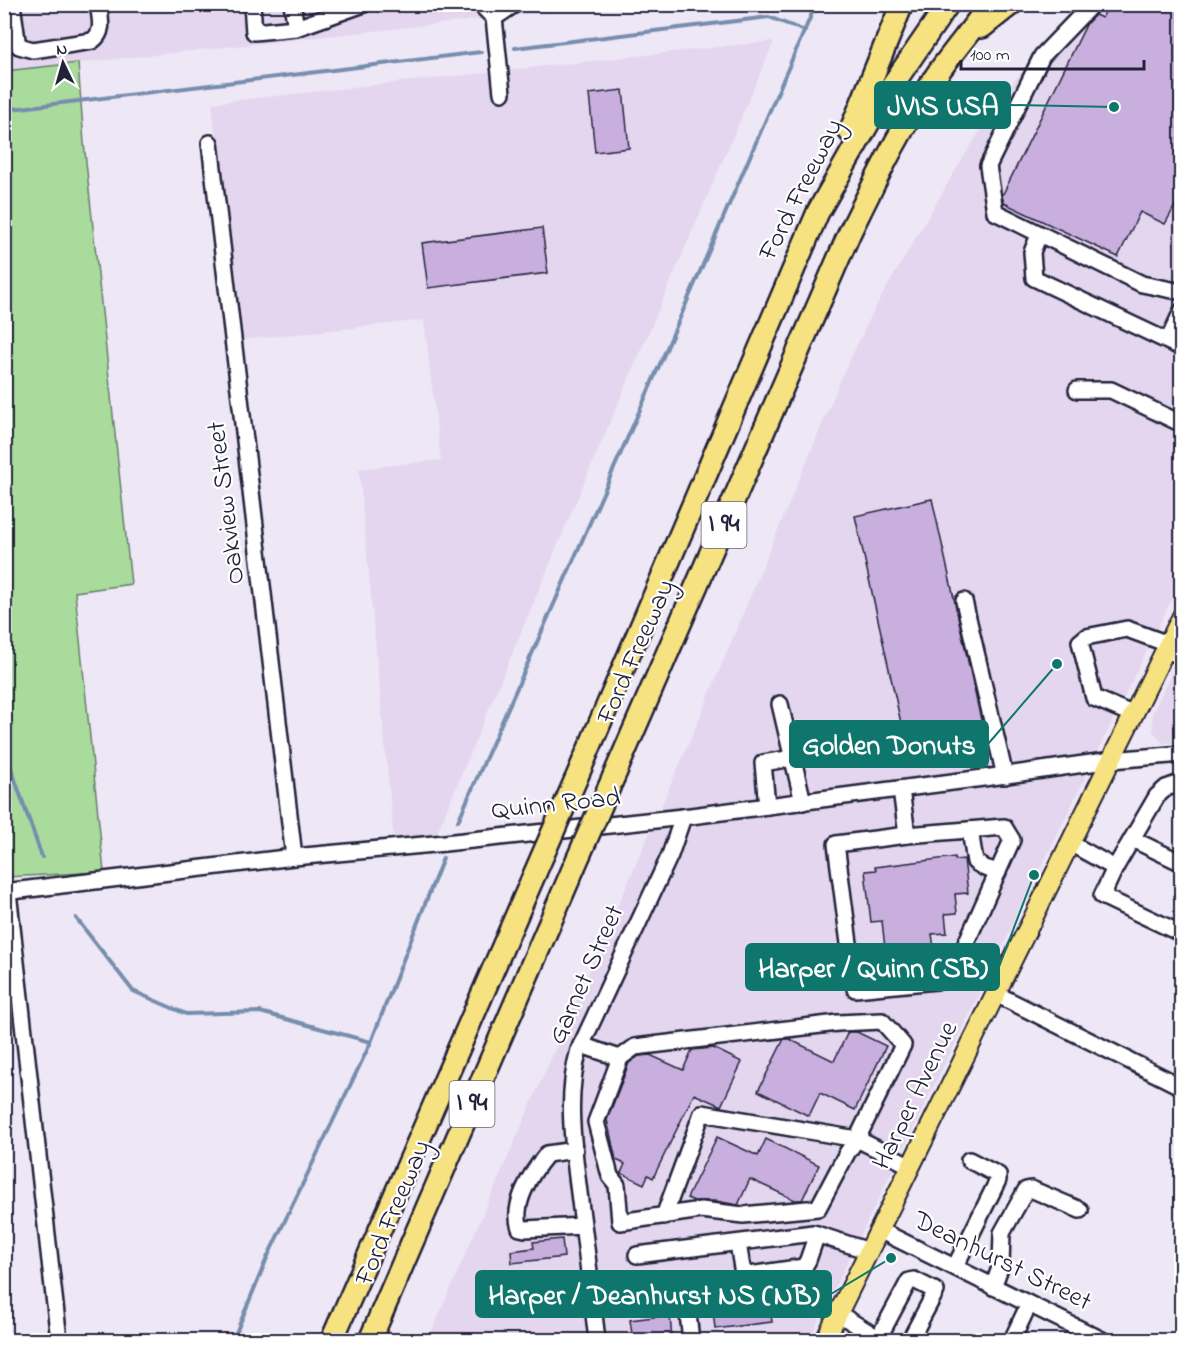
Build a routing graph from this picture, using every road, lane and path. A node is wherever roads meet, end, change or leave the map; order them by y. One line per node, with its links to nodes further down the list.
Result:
1 (12, 4): 2 (street)
2 (98, 4)
3 (252, 4): 14 (street)
4 (292, 4): 14 (street)
5 (364, 4): 14 (street)
6 (480, 4): 13 (street)
7 (515, 4): 13 (street)
8 (902, 4): 18 (highway)
9 (948, 4): 18 (highway, Ford Freeway / I 94)
10 (990, 4): 15 (highway, Ford Freeway / I 94)
11 (1011, 4): 15 (highway)
12 (1092, 4): 19 (street)
13 (494, 18): 16 (street)
14 (296, 28)
15 (958, 46): 75 (highway, Ford Freeway / I 94, bridge)
16 (502, 93)
17 (210, 143): 43 (street, Oakview Street)
18 (818, 212): 74 (highway, Ford Freeway / I 94, bridge)
19 (1039, 235): 20 (street); 22 (street)
20 (1182, 291)
21 (1182, 311): 22 (street)
22 (1175, 344)
23 (1077, 390): 24 (street)
24 (1182, 424)
25 (964, 601): 33 (street)
26 (1182, 616): 27 (main road, Harper Avenue)
27 (1172, 650): 29 (main road, Harper Avenue); 29 (street)
28 (780, 704): 31 (street)
29 (1134, 714): 32 (main road, Harper Avenue)
30 (1182, 754): 32 (street, Quinn Road)
31 (793, 758): 36 (street); 37 (street)
32 (1112, 759): 33 (street, Quinn Road); 42 (main road, Harper Avenue)
33 (1005, 776): 35 (street, Quinn Road)
34 (1182, 786): 41 (street)
35 (901, 789): 36 (street, Quinn Road); 40 (street)
36 (803, 802): 37 (street, Quinn Road)
37 (767, 806): 38 (street, Quinn Road)
38 (683, 817): 43 (street, Quinn Road); 52 (street, Garnet Street)
39 (970, 830): 40 (street); 46 (street); 46 (street)
40 (907, 835): 49 (street)
41 (1132, 838): 44 (street); 45 (street)
42 (1070, 843): 45 (street); 50 (main road, Harper Avenue)
43 (294, 857): 47 (street, Quinn Road)
44 (1182, 863)
45 (1115, 868): 48 (street)
46 (998, 872): 49 (street)
47 (6, 892): 73 (street)
48 (1182, 934)
49 (960, 957): 50 (street)
50 (1005, 976): 51 (main road, Harper Avenue)
51 (996, 994): 54 (street); 58 (main road, Harper Avenue)
52 (581, 1045): 53 (street); 56 (street, Garnet Street)
53 (620, 1058): 55 (street); 60 (street)
54 (1182, 1086)
55 (857, 1139): 58 (street); 60 (street); 60 (street)
56 (575, 1150): 61 (street, Garnet Street); 61 (street)
57 (969, 1160): 67 (street)
58 (911, 1166): 62 (main road, Harper Avenue)
59 (1080, 1210): 68 (street)
60 (664, 1215)
61 (583, 1226): 76 (street, Garnet Street)
62 (879, 1230): 65 (main road, Harper Avenue); 67 (street, Deanhurst Street)
63 (817, 1234): 64 (street); 64 (street); 65 (street)
64 (738, 1243): 66 (street)
65 (869, 1251): 71 (main road, Harper Avenue)
66 (637, 1255)
67 (955, 1268): 68 (street, Deanhurst Street)
68 (993, 1287): 69 (street, Deanhurst Street)
69 (1029, 1304): 80 (street); 81 (street, Deanhurst Street)
70 (688, 1314): 77 (street)
71 (839, 1314): 72 (street); 78 (main road, Harper Avenue)
72 (879, 1340): 79 (street)
73 (59, 1341)
74 (332, 1341)
75 (370, 1341)
76 (597, 1341)
77 (691, 1341)
78 (825, 1341)
79 (910, 1341)
80 (1012, 1341)
81 (1102, 1341)

